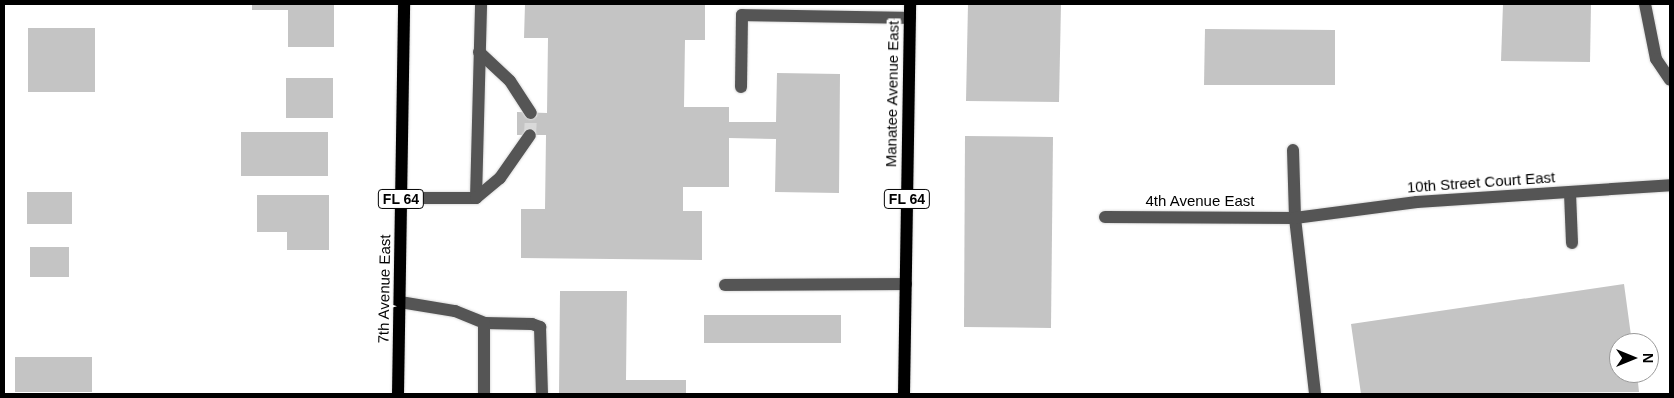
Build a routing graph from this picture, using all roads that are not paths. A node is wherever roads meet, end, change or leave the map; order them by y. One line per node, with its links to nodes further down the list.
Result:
1 (404, 4): 15 (main road, 7th Avenue East / FL 64)
2 (481, 4): 7 (street)
3 (910, 4): 6 (main road, Manatee Avenue East / FL 64)
4 (1645, 4): 8 (street)
5 (742, 10): 6 (street); 9 (street)
6 (910, 18): 21 (main road, Manatee Avenue East / FL 64)
7 (479, 52): 10 (street); 16 (street)
8 (1670, 80)
9 (741, 87)
10 (531, 113)
11 (530, 135): 16 (street)
12 (1293, 150): 18 (street)
13 (1670, 185): 14 (street, 10th Street Court East)
14 (1570, 192): 18 (street, 10th Street Court East); 19 (street)
15 (401, 198): 16 (street); 22 (main road, 7th Avenue East / FL 64)
16 (476, 198)
17 (1105, 217): 18 (street, 4th Avenue East)
18 (1295, 218): 28 (street)
19 (1572, 243)
20 (725, 284): 21 (street)
21 (906, 284): 27 (main road, Manatee Avenue East / FL 64)
22 (400, 302): 23 (street); 24 (main road, 7th Avenue East / FL 64)
23 (484, 323): 25 (street); 26 (street)
24 (398, 394)
25 (484, 394)
26 (542, 394)
27 (904, 394)
28 (1315, 394)

